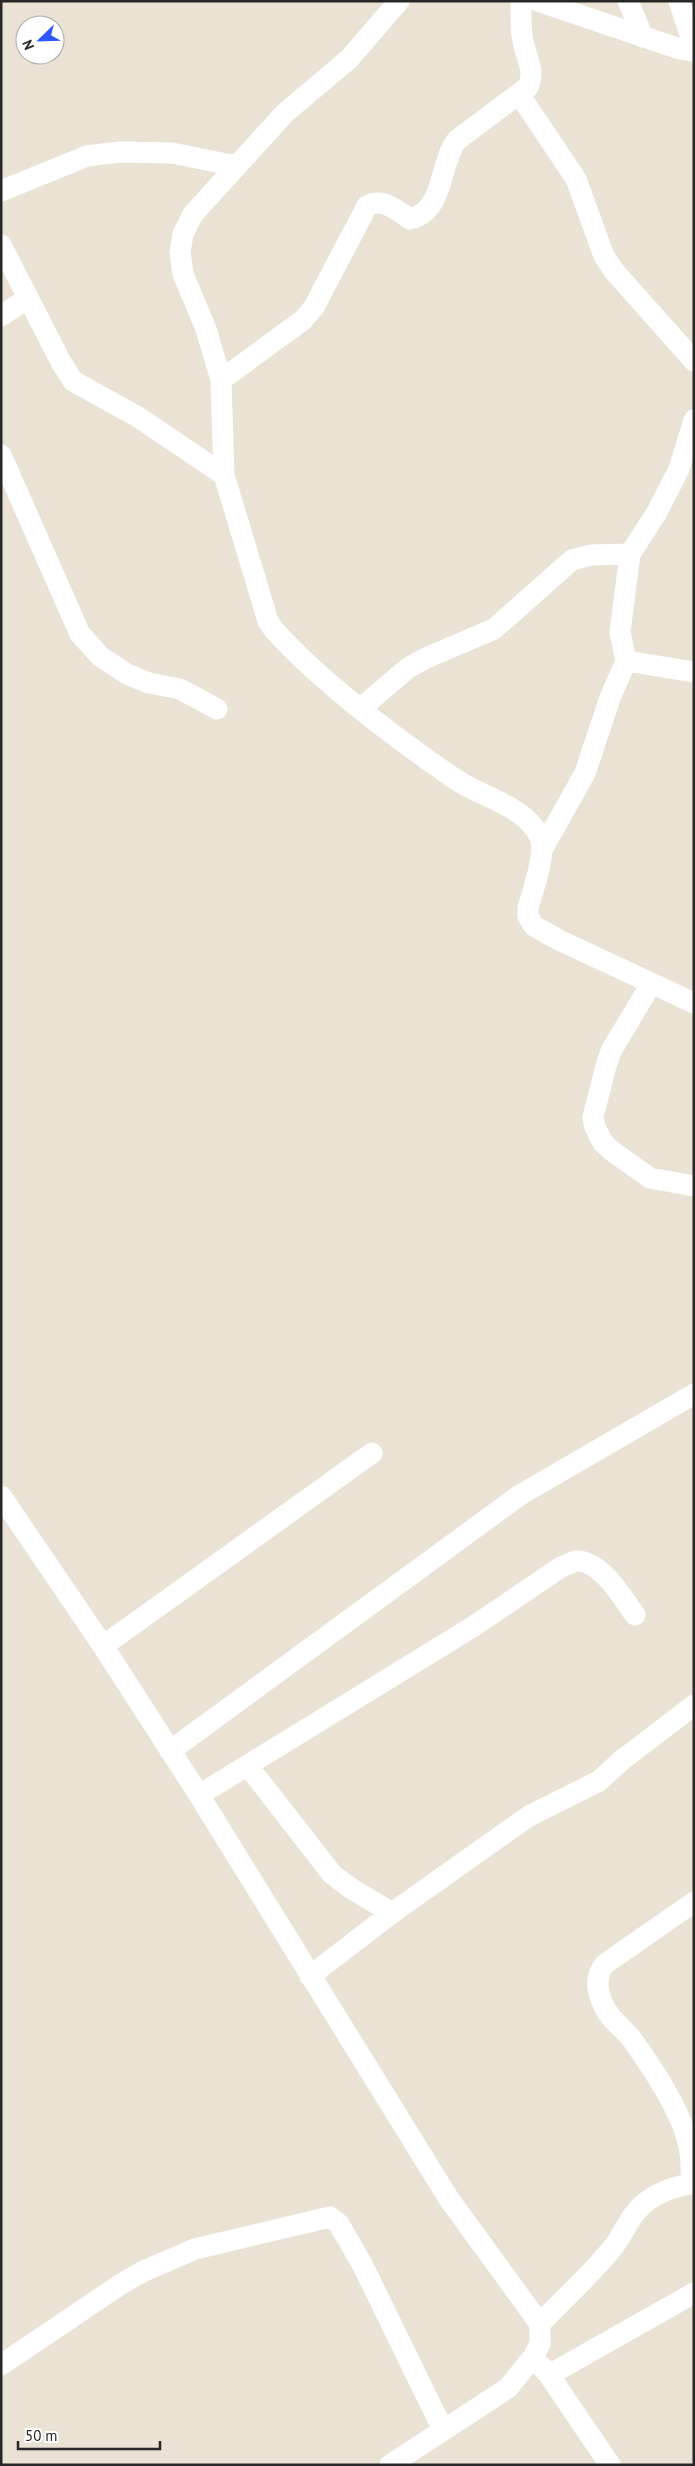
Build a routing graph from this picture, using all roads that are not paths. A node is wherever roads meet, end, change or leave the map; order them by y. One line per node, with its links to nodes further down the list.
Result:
1 (399, 1): 10 (street)
2 (521, 1): 9 (street)
3 (538, 1): 6 (street)
4 (628, 1): 6 (street)
5 (679, 1): 7 (street)
6 (642, 37): 8 (street)
7 (694, 46)
8 (694, 51)
9 (519, 94): 15 (street); 16 (street)
10 (236, 166): 11 (street); 16 (street)
11 (1, 191)
12 (1, 245): 13 (street)
13 (28, 298): 14 (street); 19 (street)
14 (1, 316)
15 (694, 361)
16 (221, 380): 19 (street)
17 (694, 420): 20 (street)
18 (1, 455): 23 (street)
19 (224, 475): 24 (street)
20 (630, 554): 21 (street); 24 (street)
21 (626, 661): 22 (street); 25 (street)
22 (694, 672)
23 (217, 709)
24 (360, 709): 25 (street)
25 (544, 848): 26 (street)
26 (651, 984): 27 (street); 28 (street)
27 (694, 1003)
28 (694, 1186)
29 (694, 1394): 35 (street)
30 (372, 1453): 33 (street)
31 (5, 1508): 33 (street)
32 (635, 1615): 36 (street)
33 (103, 1646): 35 (street)
34 (694, 1705): 39 (street)
35 (170, 1751): 37 (street)
36 (248, 1766): 37 (street); 39 (street)
37 (199, 1796): 40 (street)
38 (694, 1902): 41 (street)
39 (392, 1912): 40 (street)
40 (310, 1976): 43 (street)
41 (693, 2183): 43 (street)
42 (694, 2292): 46 (street)
43 (540, 2324): 44 (street)
44 (533, 2357): 46 (street); 47 (street)
45 (1, 2365): 47 (street)
46 (549, 2375): 49 (street)
47 (443, 2430): 48 (street)
48 (390, 2465)
49 (610, 2465)

